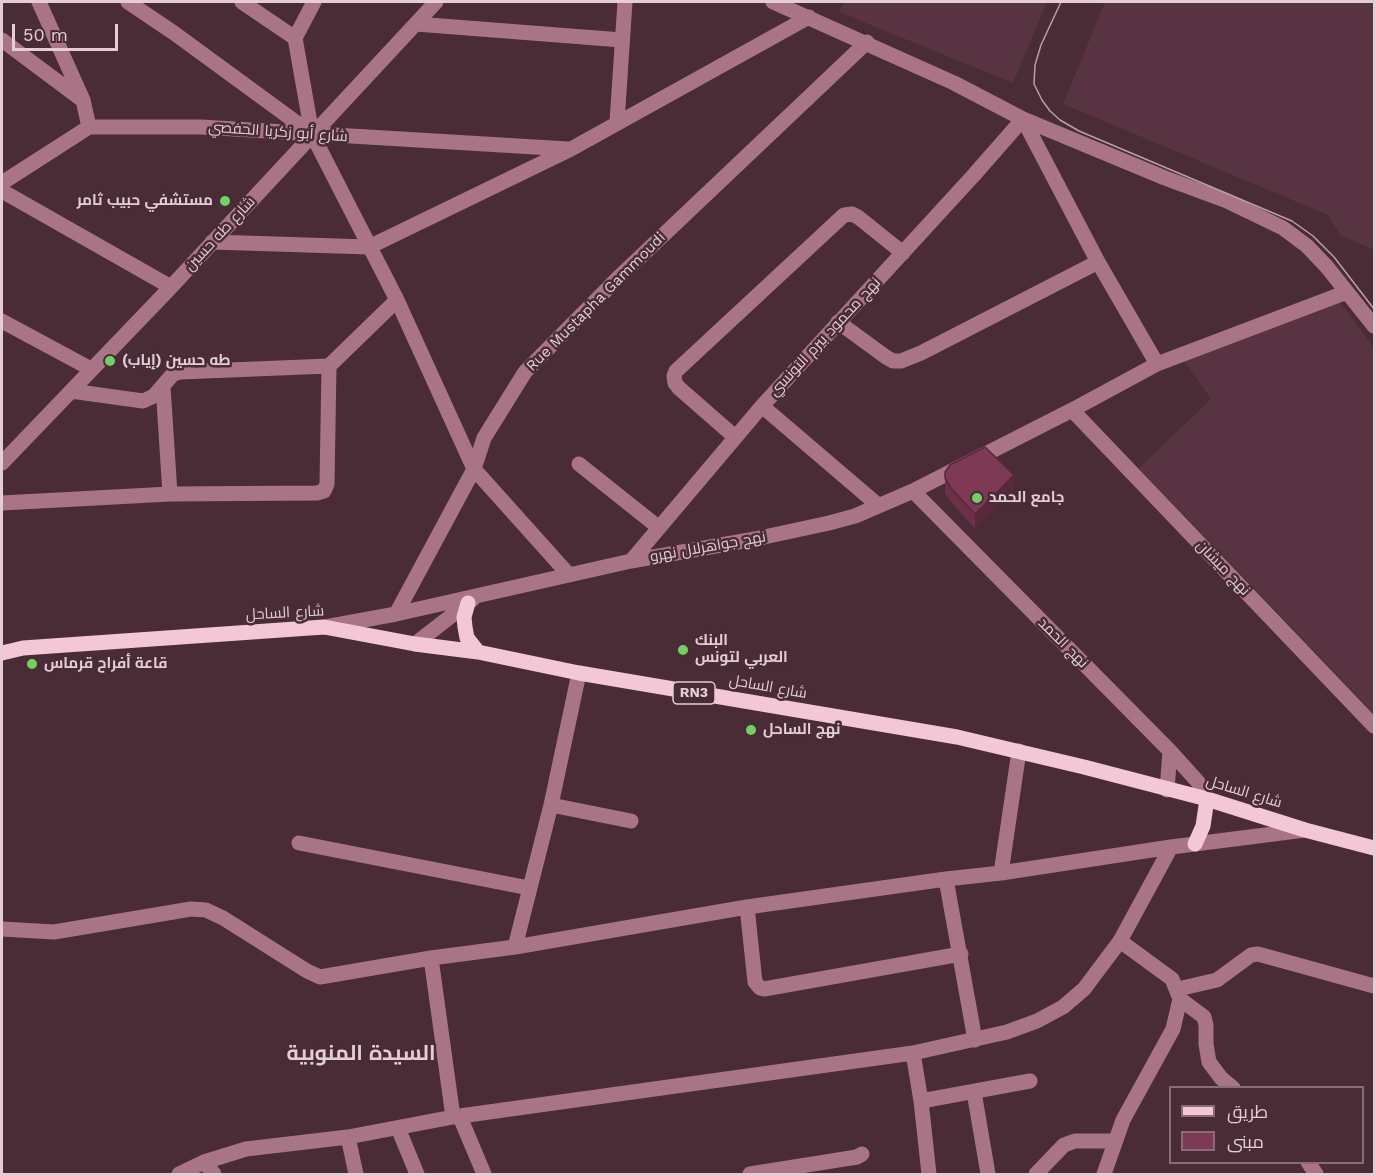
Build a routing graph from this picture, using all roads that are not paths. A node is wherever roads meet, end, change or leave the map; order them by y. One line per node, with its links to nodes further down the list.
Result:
1 (39, 2): 14 (street)
2 (128, 2): 18 (street)
3 (242, 2): 10 (street)
4 (314, 2): 10 (street)
5 (436, 2): 9 (street, شارع طه حسين)
6 (625, 2): 12 (street)
7 (773, 2): 8 (street)
8 (809, 17): 13 (street); 16 (street)
9 (416, 24): 12 (street); 18 (street, شارع طه حسين)
10 (296, 38): 18 (street)
11 (2, 40): 14 (street)
12 (622, 40): 16 (street)
13 (867, 42): 15 (street); 42 (street, Rue Mustapha Gammoudi)
14 (83, 100): 17 (street)
15 (1023, 119): 24 (street, نهج محمود بيرم التونسي); 25 (street); 27 (street)
16 (617, 122): 19 (street)
17 (89, 127): 18 (street, شارع أبو زكريا الحفصي); 20 (street)
18 (312, 134): 19 (street, شارع أبو زكريا الحفصي); 22 (street, شارع طه حسين); 23 (street)
19 (571, 149): 23 (street)
20 (2, 183)
21 (2, 191): 26 (street)
22 (212, 242): 23 (street); 26 (street, شارع طه حسين)
23 (369, 246): 28 (street)
24 (903, 252): 30 (street, نهج محمود بيرم التونسي); 39 (street)
25 (1098, 262): 30 (street); 32 (street)
26 (171, 287): 34 (street, شارع طه حسين)
27 (1347, 292): 31 (street); 32 (street, نهج جواهرلال نهرو)
28 (396, 300): 33 (street); 42 (street)
29 (2, 321): 34 (street)
30 (838, 322): 37 (street, نهج محمود بيرم التونسي)
31 (1374, 326)
32 (1157, 363): 38 (street, نهج جواهرلال نهرو)
33 (329, 366): 35 (street); 44 (street)
34 (90, 369): 36 (street, شارع طه حسين)
35 (163, 386): 36 (street); 44 (street)
36 (70, 391): 40 (street, شارع طه حسين)
37 (762, 406): 39 (street, نهج محمود بيرم التونسي); 46 (street)
38 (1072, 410): 43 (street, نهج جواهرلال نهرو); 57 (street, نهج ميشان)
39 (735, 437): 47 (street, نهج محمود بيرم التونسي)
40 (2, 463)
41 (579, 464): 47 (street)
42 (474, 469): 49 (street); 51 (street, Rue Mustapha Gammoudi)
43 (913, 491): 46 (street, نهج جواهرلال نهرو); 59 (street, نهج الحمد)
44 (170, 495): 45 (street)
45 (2, 503)
46 (879, 506): 48 (street, نهج جواهرلال نهرو)
47 (658, 527): 48 (street, نهج محمود بيرم التونسي)
48 (631, 561): 49 (street, نهج جواهرلال نهرو)
49 (569, 576): 50 (street, نهج جواهرلال نهرو)
50 (473, 599): 51 (street, نهج جواهرلال نهرو); 53 (street); 54 (main road)
51 (396, 614): 52 (street, نهج جواهرلال نهرو)
52 (324, 627): 53 (main road, شارع الساحل / RN3); 55 (main road, شارع الساحل / RN3)
53 (415, 644): 54 (main road, شارع الساحل / RN3)
54 (478, 652): 56 (main road, شارع الساحل / RN3)
55 (2, 653)
56 (579, 673): 58 (main road, شارع الساحل / RN3); 62 (street)
57 (1374, 726)
58 (1019, 751): 60 (main road, شارع الساحل / RN3); 69 (street)
59 (1170, 751): 60 (street); 61 (street, نهج الحمد)
60 (1167, 790): 61 (main road, شارع الساحل / RN3)
61 (1207, 799): 64 (main road, شارع الساحل / RN3); 66 (main road)
62 (551, 805): 63 (street); 71 (street)
63 (631, 821)
64 (1305, 830): 66 (street); 68 (main road, شارع الساحل / RN3)
65 (299, 843): 71 (street)
66 (1195, 844): 67 (street)
67 (1171, 846): 69 (street); 74 (street)
68 (1374, 848)
69 (1001, 873): 70 (street)
70 (946, 879): 72 (street); 76 (street)
71 (529, 888): 75 (street)
72 (747, 908): 75 (street); 76 (street)
73 (2, 929): 77 (street)
74 (1120, 941): 79 (street); 80 (street)
75 (515, 947): 77 (street)
76 (961, 954): 80 (street)
77 (431, 958): 86 (street)
78 (1374, 986): 79 (street)
79 (1179, 994): 83 (street); 89 (street)
80 (975, 1040): 81 (street)
81 (913, 1053): 85 (street); 86 (street)
82 (1030, 1081): 84 (street)
83 (1231, 1086)
84 (974, 1092): 85 (street); 100 (street)
85 (921, 1101): 99 (street)
86 (456, 1117): 87 (street); 97 (street)
87 (398, 1128): 88 (street); 96 (street)
88 (348, 1137): 91 (street); 95 (street)
89 (1115, 1140): 101 (street); 102 (street)
90 (862, 1154): 92 (street)
91 (204, 1162): 93 (street); 94 (street)
92 (805, 1170): 98 (street)
93 (180, 1174)
94 (214, 1174)
95 (356, 1174)
96 (417, 1174)
97 (484, 1174)
98 (750, 1174)
99 (929, 1174)
100 (988, 1174)
101 (1035, 1174)
102 (1104, 1174)

